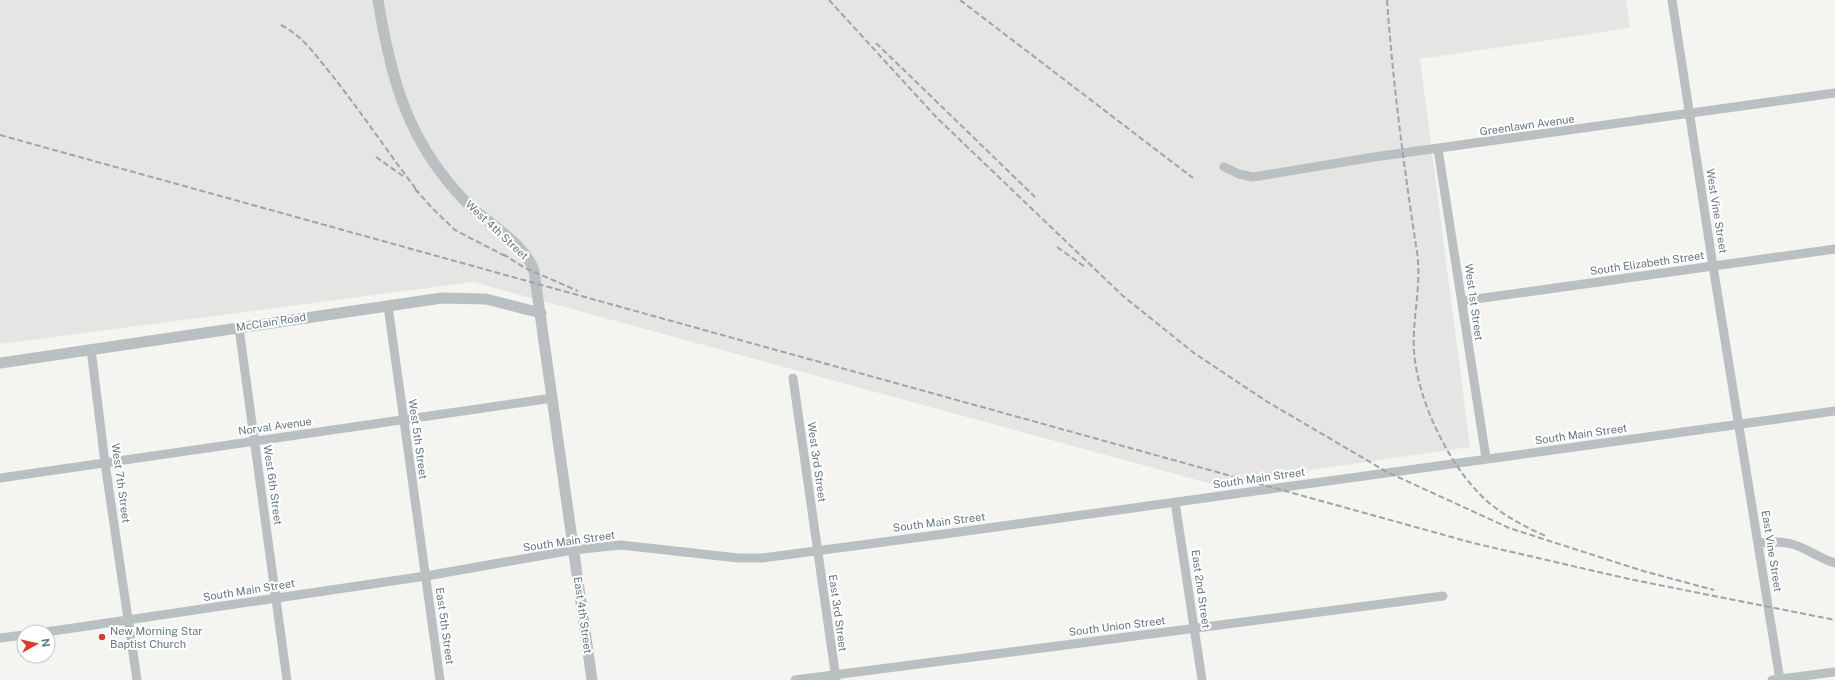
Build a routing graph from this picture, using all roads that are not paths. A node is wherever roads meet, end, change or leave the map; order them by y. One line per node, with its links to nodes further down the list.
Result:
1 (378, 0): 11 (street, West 4th Street)
2 (1672, 0): 4 (street, West Vine Street)
3 (1835, 93): 4 (street, Greenlawn Avenue)
4 (1690, 114): 5 (street, Greenlawn Avenue); 8 (street, West Vine Street)
5 (1438, 149): 6 (street, Greenlawn Avenue); 9 (street, West 1st Street)
6 (1224, 168)
7 (1835, 249): 8 (street, South Elizabeth Street)
8 (1713, 266): 9 (street, South Elizabeth Street); 19 (street, West Vine Street)
9 (1462, 301): 21 (street, West 1st Street)
10 (388, 306): 11 (street, McClain Road); 12 (street, McClain Road); 18 (street, West 5th Street)
11 (541, 313): 16 (street, West 4th Street)
12 (239, 328): 13 (street, McClain Road); 20 (street, West 6th Street)
13 (91, 349): 14 (street, McClain Road); 22 (street, West 7th Street)
14 (0, 363)
15 (793, 378): 27 (street, West 3rd Street)
16 (552, 398): 18 (street, Norval Avenue); 26 (street, West 4th Street)
17 (1835, 411): 19 (street, South Main Street)
18 (402, 419): 20 (street, Norval Avenue); 29 (street, West 5th Street)
19 (1740, 425): 21 (street, South Main Street); 25 (street, East Vine Street)
20 (254, 441): 22 (street, Norval Avenue); 31 (street, West 6th Street)
21 (1486, 458): 24 (street, South Main Street)
22 (105, 463): 23 (street, Norval Avenue); 32 (street, West 7th Street)
23 (0, 478)
24 (1175, 502): 27 (street, South Main Street); 33 (street, East 2nd Street)
25 (1758, 543): 28 (street); 45 (street, East Vine Street)
26 (573, 550): 27 (street, South Main Street); 29 (street, South Main Street); 42 (street, East 4th Street)
27 (817, 550): 38 (street, East 3rd Street)
28 (1835, 562)
29 (426, 576): 31 (street, South Main Street); 41 (street, East 5th Street)
30 (1443, 596): 33 (street, South Union Street)
31 (276, 598): 32 (street, South Main Street); 40 (street, West 6th Street)
32 (128, 621): 34 (street, South Main Street); 39 (street, West 7th Street)
33 (1195, 628): 38 (street, South Union Street); 44 (street, East 2nd Street)
34 (56, 631)
35 (16, 636): 36 (street)
36 (0, 638)
37 (1835, 672): 45 (street)
38 (835, 677): 43 (street, South Union Street)
39 (137, 680)
40 (287, 680)
41 (440, 680)
42 (592, 680)
43 (795, 680)
44 (1202, 680)
45 (1777, 680)

